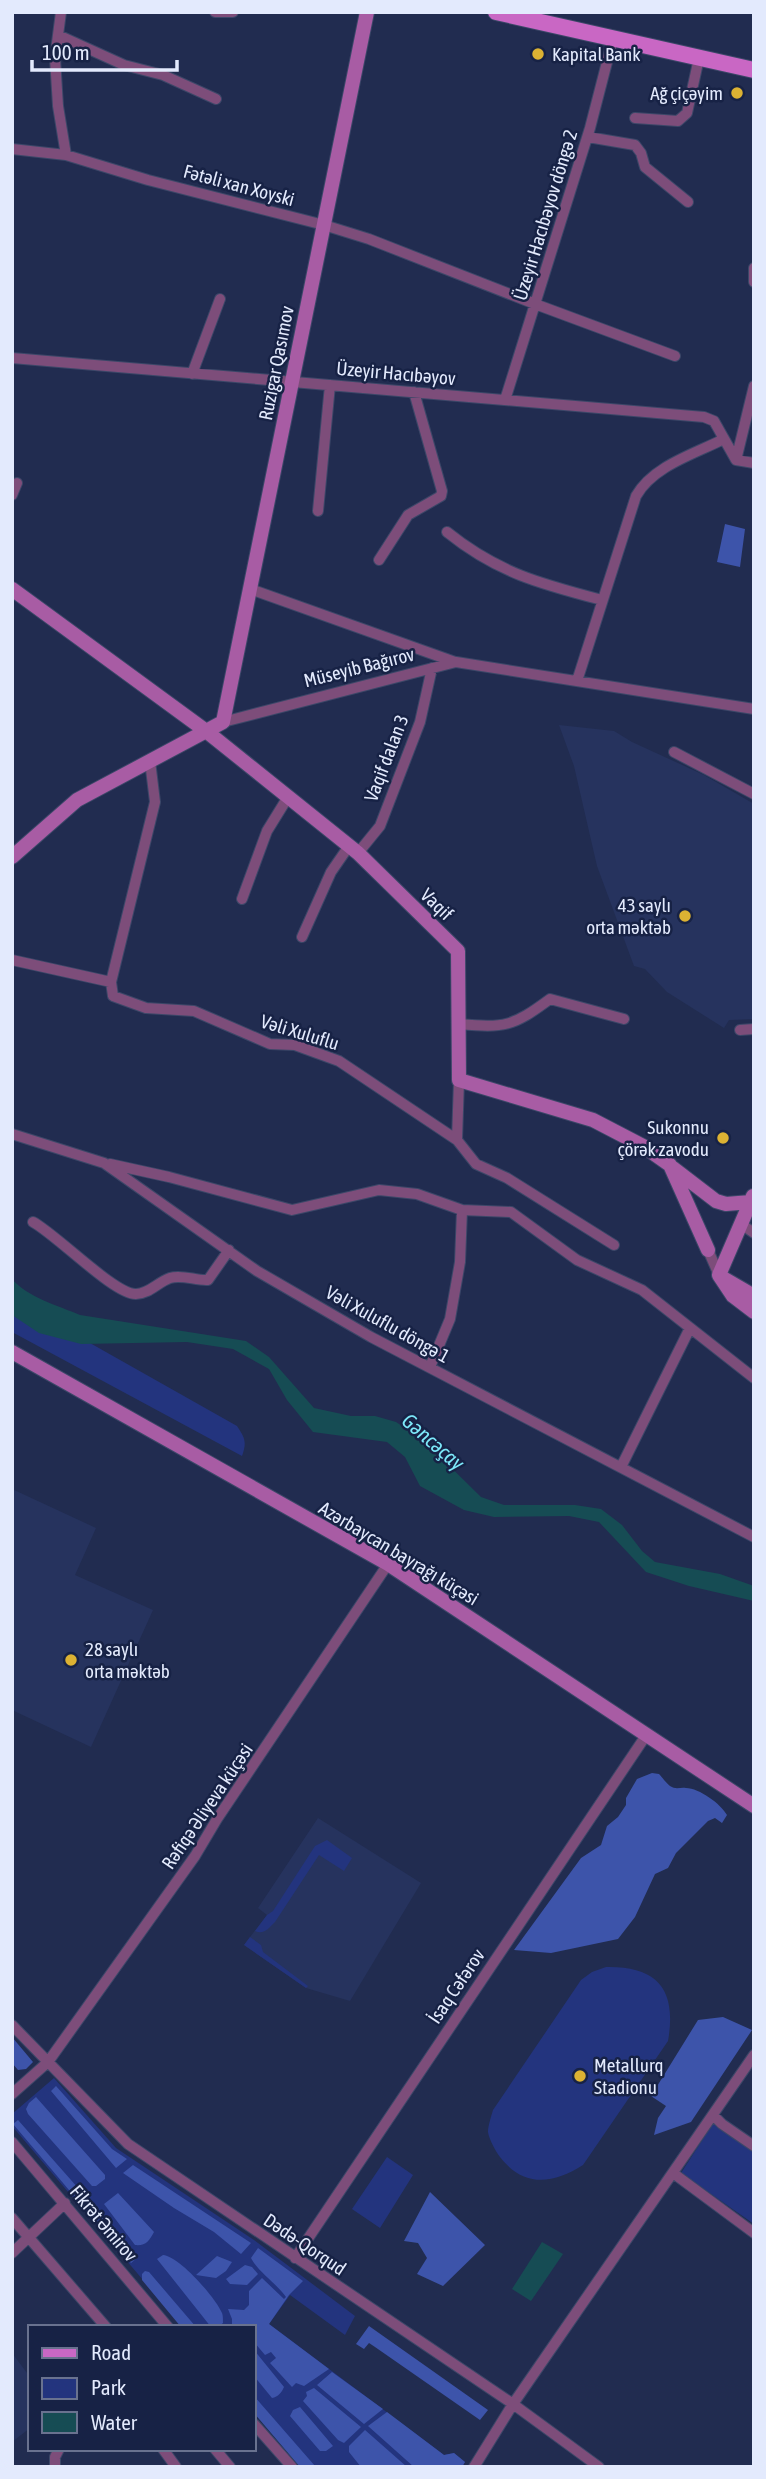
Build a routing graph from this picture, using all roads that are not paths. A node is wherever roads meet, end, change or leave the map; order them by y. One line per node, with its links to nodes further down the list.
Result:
1 (61, 12): 6 (street)
2 (215, 12): 3 (street)
3 (233, 12)
4 (367, 12): 16 (street, Ruzigar Qasımov)
5 (496, 12): 7 (main road)
6 (58, 35): 10 (street); 14 (street)
7 (614, 39): 8 (main road); 12 (street, Üzeyir Hacıbəyov döngə 2)
8 (699, 58): 9 (main road); 11 (street)
9 (754, 70)
10 (216, 99)
11 (635, 118)
12 (588, 137): 15 (street); 20 (street, Üzeyir Hacıbəyov döngə 2)
13 (12, 149): 14 (street, Fətəli xan Xoyski)
14 (66, 155): 16 (street, Fətəli xan Xoyski)
15 (688, 202)
16 (324, 225): 20 (street, Fətəli xan Xoyski); 24 (street, Ruzigar Qasımov)
17 (754, 268): 18 (street)
18 (754, 282)
19 (220, 299): 23 (street)
20 (535, 304): 21 (street, Fətəli xan Xoyski); 28 (street, Üzeyir Hacıbəyov döngə 2)
21 (675, 356)
22 (12, 358): 23 (street, Üzeyir Hacıbəyov)
23 (192, 373): 24 (street, Üzeyir Hacıbəyov)
24 (292, 382): 25 (street, Üzeyir Hacıbəyov); 37 (street, Ruzigar Qasımov)
25 (330, 385): 27 (street, Üzeyir Hacıbəyov); 34 (street)
26 (754, 386): 30 (street)
27 (414, 392): 28 (street, Üzeyir Hacıbəyov); 36 (street)
28 (505, 400): 29 (street, Üzeyir Hacıbəyov)
29 (724, 439): 30 (street, Üzeyir Hacıbəyov); 39 (street)
30 (736, 460): 31 (street)
31 (754, 463)
32 (17, 483): 33 (street)
33 (12, 495)
34 (318, 511)
35 (447, 532): 39 (street)
36 (379, 560)
37 (250, 589): 40 (street); 44 (street, Ruzigar Qasımov)
38 (12, 590): 45 (street, Vaqif)
39 (603, 600): 42 (street)
40 (456, 662): 41 (street, Müseyib Bağırov); 42 (street, Müseyib Bağırov)
41 (432, 668): 44 (street, Müseyib Bağırov); 50 (street, Vaqif dalan 3)
42 (577, 681): 43 (street, Müseyib Bağırov)
43 (754, 709)
44 (223, 722): 45 (street, Müseyib Bağırov)
45 (206, 731): 47 (street, Müseyib Bağırov); 49 (street, Vaqif)
46 (674, 752): 48 (street)
47 (150, 761): 51 (street, Müseyib Bağırov); 55 (street)
48 (754, 794)
49 (288, 797): 50 (street, Vaqif); 52 (street)
50 (354, 850): 53 (street, Vaqif dalan 3); 57 (street, Vaqif)
51 (12, 857)
52 (242, 899)
53 (302, 937)
54 (12, 960): 55 (street)
55 (111, 982): 62 (street, Vəli Xuluflu)
56 (624, 1019): 57 (street)
57 (458, 1024): 60 (street, Vaqif)
58 (754, 1029): 59 (street)
59 (740, 1030)
60 (459, 1080): 62 (street); 64 (street)
61 (12, 1134): 63 (street, Vəli Xuluflu döngə 1)
62 (457, 1140): 70 (street)
63 (104, 1163): 66 (street); 71 (street, Vəli Xuluflu döngə 1)
64 (670, 1165): 65 (street); 72 (street)
65 (753, 1200): 68 (street)
66 (462, 1210): 76 (street); 78 (street)
67 (33, 1222): 71 (street)
68 (741, 1224): 69 (street); 73 (street)
69 (754, 1233)
70 (614, 1245)
71 (229, 1250): 78 (street, Vəli Xuluflu döngə 1)
72 (708, 1250): 73 (street)
73 (719, 1275): 74 (street); 75 (street)
74 (754, 1296)
75 (754, 1312)
76 (690, 1328): 79 (street); 80 (street)
77 (12, 1352): 82 (street, Azərbaycan bayrağı küçəsi)
78 (430, 1367): 80 (street, Vəli Xuluflu döngə 1)
79 (754, 1378)
80 (621, 1467): 81 (street, Vəli Xuluflu döngə 1)
81 (754, 1537)
82 (388, 1564): 83 (street, Azərbaycan bayrağı küçəsi); 87 (street, Rəfiqə Əliyeva küçəsi)
83 (647, 1734): 84 (street, Azərbaycan bayrağı küçəsi); 98 (street, İsaq Cəfərov)
84 (754, 1806)
85 (12, 2025): 87 (street, Dədə-Qorqud)
86 (754, 2055): 89 (street)
87 (48, 2062): 88 (street, Rəfiqə Əliyeva küçəsi); 98 (street, Dədə-Qorqud)
88 (12, 2094)
89 (713, 2115): 91 (street); 92 (street)
90 (12, 2142): 93 (street, Fikrət Əmirov)
91 (754, 2146)
92 (673, 2173): 95 (street); 101 (street)
93 (65, 2203): 96 (street); 100 (street, Fikrət Əmirov)
94 (12, 2218): 96 (street)
95 (754, 2233)
96 (29, 2237): 97 (street); 99 (street)
97 (12, 2253)
98 (295, 2258): 101 (street, Dədə-Qorqud)
99 (104, 2325)
100 (166, 2325)
101 (513, 2404): 108 (street); 109 (street, Dədə-Qorqud)
102 (256, 2426): 107 (street)
103 (164, 2451): 105 (street)
104 (217, 2451): 106 (street)
105 (176, 2467)
106 (230, 2467)
107 (292, 2467)
108 (474, 2467)
109 (599, 2467)

